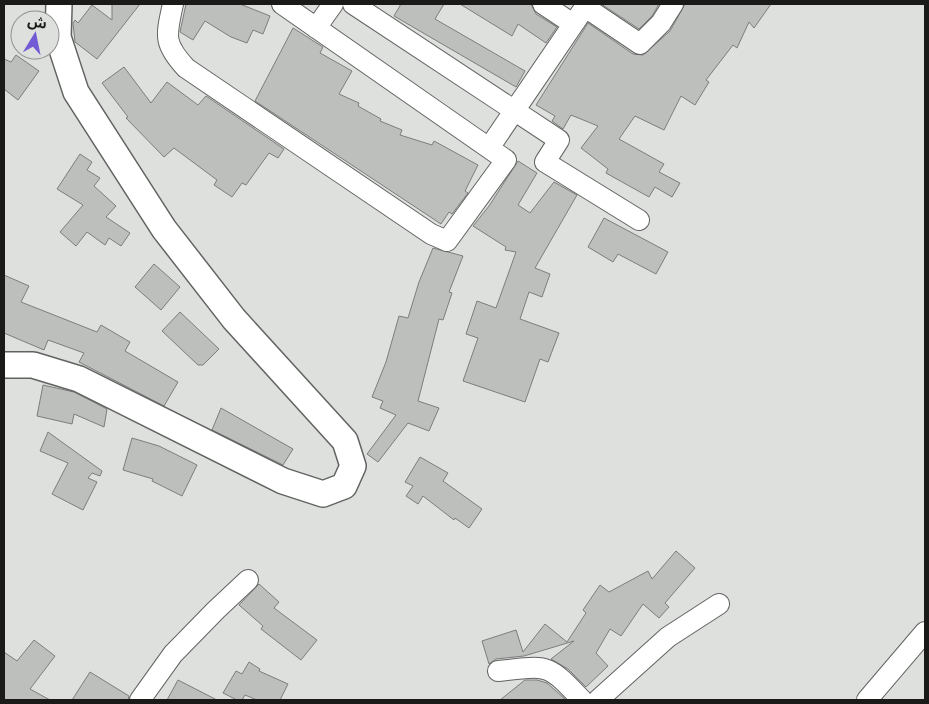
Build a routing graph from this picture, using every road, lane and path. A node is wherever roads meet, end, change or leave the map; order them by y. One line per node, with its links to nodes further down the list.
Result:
1 (59, 4): 14 (main road)
2 (173, 4): 12 (street)
3 (282, 4): 10 (street)
4 (333, 4): 10 (street)
5 (353, 4): 11 (street)
6 (542, 4): 9 (street)
7 (673, 4): 8 (street)
8 (586, 6): 9 (street)
9 (573, 24): 11 (street)
10 (316, 28): 12 (street)
11 (514, 112): 12 (street); 13 (street)
12 (488, 148)
13 (638, 220)
14 (4, 364)
15 (248, 580): 19 (street)
16 (719, 604): 21 (street)
17 (925, 632): 22 (street)
18 (498, 671): 20 (street)
19 (140, 700)
20 (582, 700)
21 (598, 700)
22 (867, 700)

